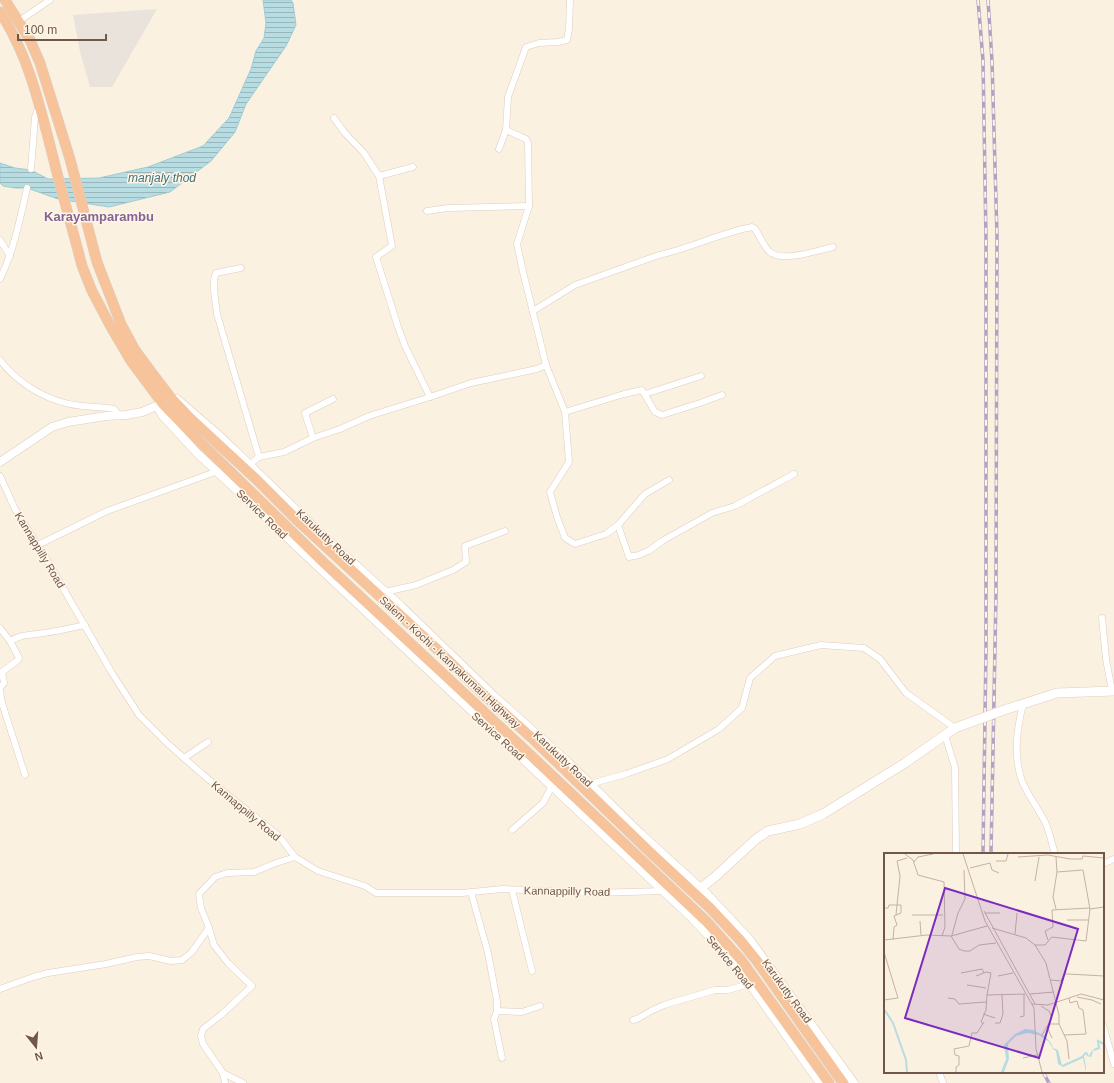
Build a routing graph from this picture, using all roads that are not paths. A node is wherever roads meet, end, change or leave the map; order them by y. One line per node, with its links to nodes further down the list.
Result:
1 (5, 0): 5 (highway)
2 (50, 0): 5 (street)
3 (570, 0): 8 (street)
4 (0, 12): 6 (highway)
5 (19, 21): 29 (highway, Salem - Kochi - Kanyakumari Highway)
6 (40, 103): 11 (street); 29 (highway, Salem - Kochi - Kanyakumari Highway)
7 (334, 118): 12 (street)
8 (506, 130): 9 (street); 14 (street)
9 (499, 149)
10 (412, 168): 12 (street)
11 (31, 169)
12 (379, 176): 27 (street)
13 (28, 188): 18 (street)
14 (529, 206): 15 (street); 21 (street)
15 (427, 211)
16 (0, 240): 18 (street)
17 (833, 247): 21 (street)
18 (10, 256): 20 (street)
19 (241, 268): 33 (street)
20 (0, 279)
21 (533, 311): 23 (street)
22 (0, 360): 31 (street)
23 (546, 365): 27 (street); 30 (street)
24 (701, 376): 25 (street)
25 (645, 394): 26 (street); 30 (street)
26 (722, 395)
27 (430, 397): 32 (street)
28 (333, 399): 32 (street)
29 (164, 403): 31 (street); 35 (street, Karukutty Road); 36 (street, Service Road); 67 (highway, Salem - Kochi - Kanyakumari Highway); 68 (highway, Salem - Kochi - Kanyakumari Highway)
30 (565, 412): 40 (street)
31 (120, 416): 34 (street)
32 (313, 438): 33 (street)
33 (259, 457): 35 (street)
34 (0, 462)
35 (250, 464): 43 (street, Karukutty Road)
36 (218, 472): 42 (street); 59 (street, Service Road)
37 (794, 474): 40 (street)
38 (0, 476): 42 (street, Kannappilly Road)
39 (669, 480): 40 (street)
40 (618, 525)
41 (505, 531): 43 (street)
42 (38, 545): 45 (street, Kannappilly Road)
43 (385, 592): 58 (street, Karukutty Road)
44 (1102, 618): 50 (street)
45 (85, 625): 47 (street); 56 (street, Kannappilly Road)
46 (0, 628): 47 (street)
47 (10, 641): 48 (street)
48 (0, 688)
49 (0, 691): 51 (street)
50 (1113, 691): 52 (main road)
51 (1, 703): 57 (street)
52 (1023, 704): 53 (main road, bridge); 62 (street)
53 (955, 728): 54 (main road); 58 (street)
54 (945, 735): 61 (street); 68 (main road)
55 (208, 742): 56 (street)
56 (184, 758): 63 (street, Kannappilly Road)
57 (25, 775)
58 (590, 784): 68 (street, Karukutty Road)
59 (552, 786): 60 (street); 69 (street, Service Road)
60 (512, 830)
61 (956, 853)
62 (1055, 853)
63 (295, 857): 70 (street, Kannappilly Road); 71 (street)
64 (1114, 860): 65 (street)
65 (1104, 864)
66 (512, 890): 69 (street, Kannappilly Road); 70 (street, Kannappilly Road); 72 (street)
67 (674, 890): 69 (highway); 86 (highway, Salem - Kochi - Kanyakumari Highway)
68 (697, 890): 87 (highway, Salem - Kochi - Kanyakumari Highway); 88 (street, Karukutty Road)
69 (664, 891): 73 (street, Service Road)
70 (471, 892): 76 (street)
71 (209, 928): 74 (street); 81 (street)
72 (532, 972)
73 (749, 984): 77 (street); 85 (street, Service Road)
74 (0, 989)
75 (540, 1006): 76 (street)
76 (497, 1011): 79 (street)
77 (633, 1020)
78 (1104, 1029): 80 (street)
79 (502, 1058)
80 (1114, 1064)
81 (223, 1073): 83 (street); 84 (street)
82 (939, 1073): 89 (street)
83 (225, 1083)
84 (243, 1083)
85 (820, 1083)
86 (829, 1083)
87 (843, 1083)
88 (854, 1083)
89 (943, 1083)

